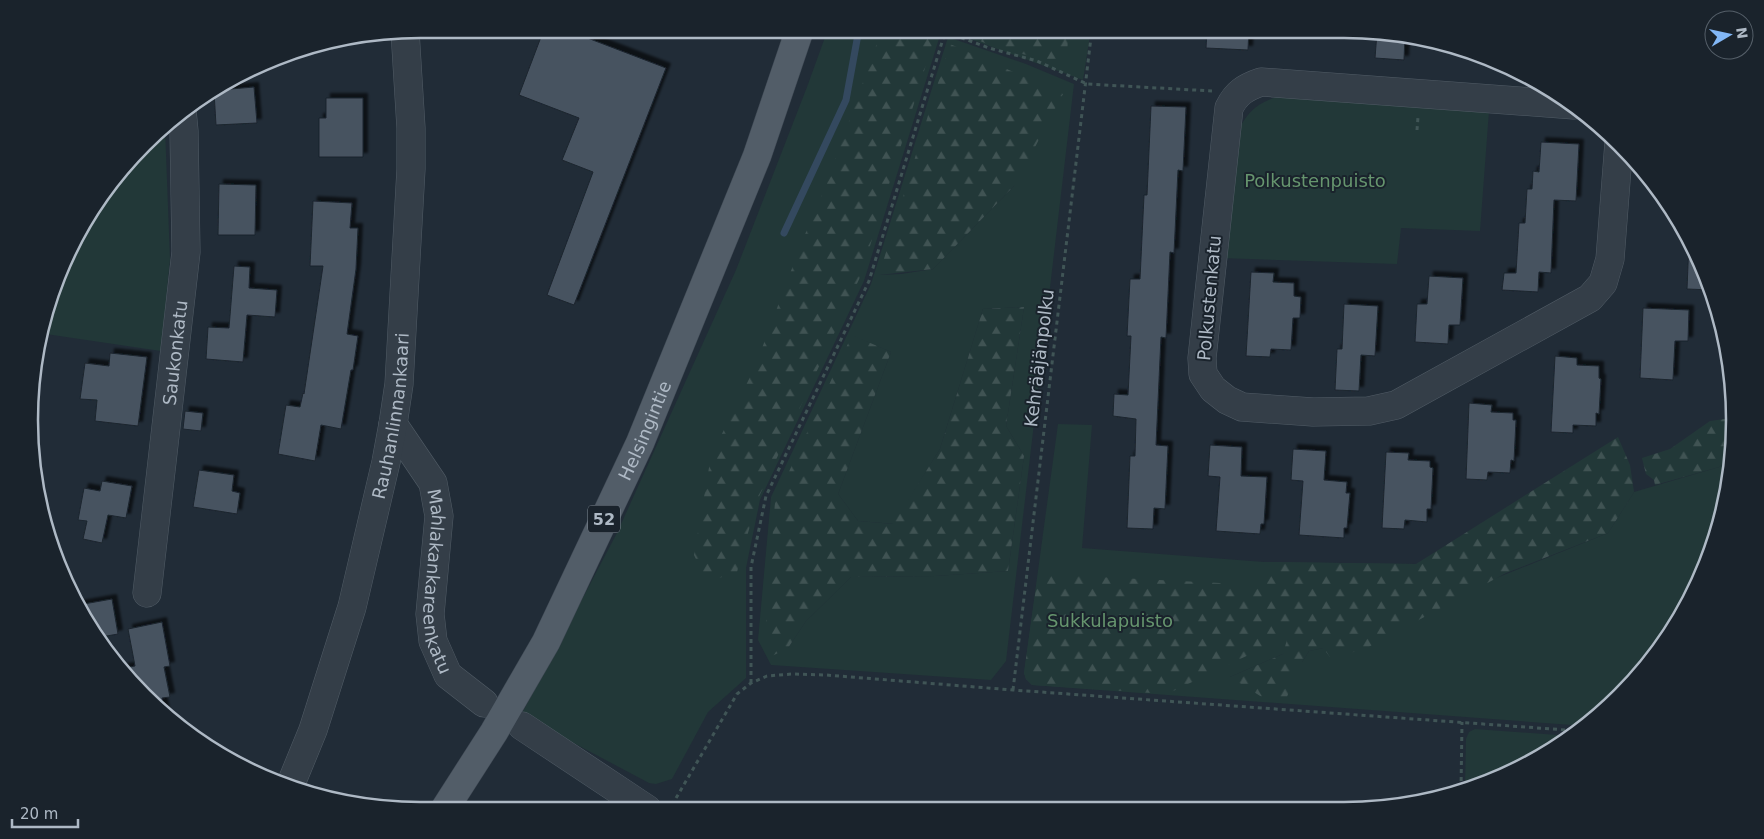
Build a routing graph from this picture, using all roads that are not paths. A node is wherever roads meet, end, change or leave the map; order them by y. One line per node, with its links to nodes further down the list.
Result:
1 (405, 38): 6 (street, Rauhanlinnankaari)
2 (797, 38): 11 (main road, Helsingintie / 52)
3 (1560, 104): 5 (street, Polkustenkatu)
4 (183, 119): 7 (street, Saukonkatu)
5 (1618, 153)
6 (393, 424): 8 (street, Mahlakankareenkatu); 10 (street, Rauhanlinnankaari)
7 (147, 593)
8 (484, 703)
9 (522, 726): 12 (street)
10 (293, 779)
11 (449, 802)
12 (636, 802)

